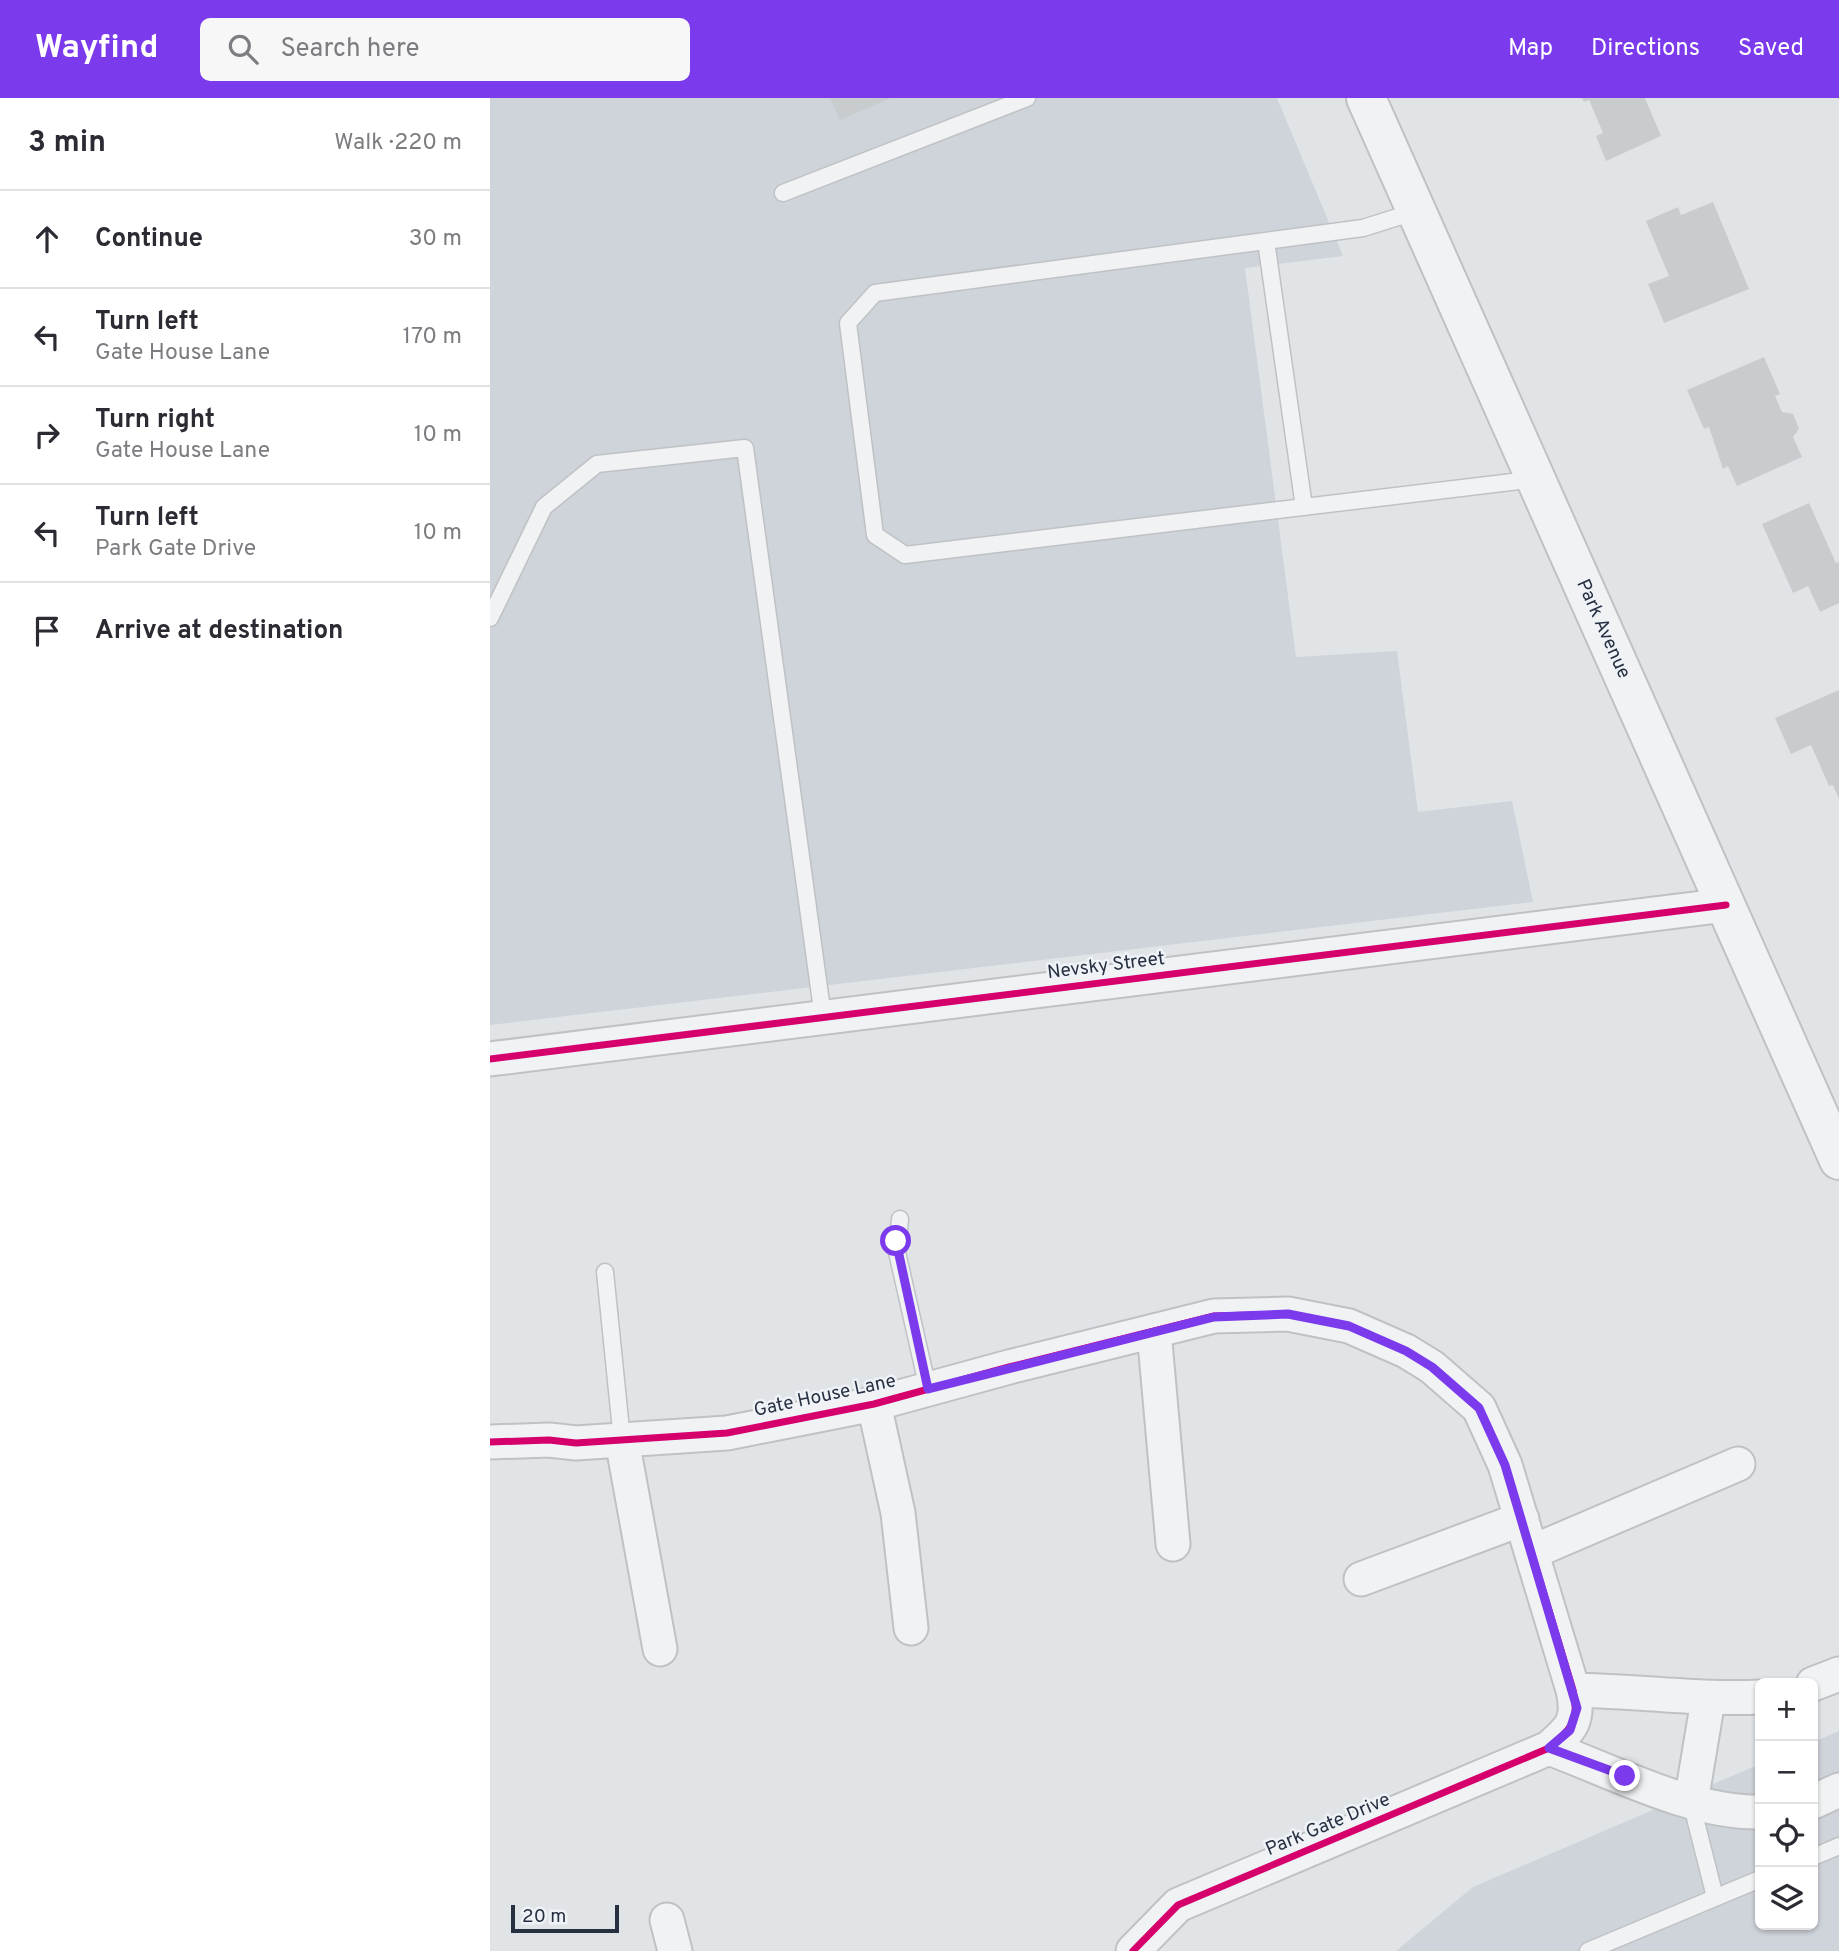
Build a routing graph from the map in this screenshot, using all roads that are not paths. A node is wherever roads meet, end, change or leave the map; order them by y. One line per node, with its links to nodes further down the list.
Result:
1 (1027, 98): 3 (lane)
2 (1366, 98): 4 (street, Park Avenue)
3 (783, 193)
4 (1417, 211): 5 (lane); 6 (street, Park Avenue)
5 (1266, 241): 7 (lane); 7 (lane)
6 (1536, 479): 7 (lane); 9 (street, Park Avenue)
7 (1304, 507)
8 (490, 618): 10 (lane)
9 (1726, 905): 10 (street, Nevsky Street); 12 (street, Park Avenue)
10 (823, 1017): 11 (street, Nevsky Street)
11 (490, 1059)
12 (1839, 1160)
13 (900, 1219): 16 (lane)
14 (605, 1272): 18 (lane)
15 (1154, 1331): 16 (street, Gate House Lane); 21 (street, Gate House Lane); 22 (street)
16 (928, 1389): 17 (street, Gate House Lane)
17 (874, 1404): 18 (street, Gate House Lane); 25 (street)
18 (622, 1440): 19 (street, Gate House Lane); 26 (street)
19 (490, 1442)
20 (1738, 1464): 23 (street)
21 (1522, 1519): 23 (street, Gate House Lane); 24 (street)
22 (1173, 1545)
23 (1532, 1552): 29 (street, Gate House Lane)
24 (1361, 1579)
25 (911, 1628)
26 (660, 1649)
27 (1839, 1674): 28 (street)
28 (1818, 1683)
29 (1573, 1690): 31 (street); 32 (street, Gate House Lane)
30 (1755, 1697): 31 (street)
31 (1708, 1700): 35 (street)
32 (1549, 1748): 35 (street); 41 (street, Park Gate Drive)
33 (1839, 1790): 34 (street)
34 (1818, 1800)
35 (1691, 1802): 36 (street); 40 (lane)
36 (1755, 1812)
37 (1839, 1846): 38 (lane)
38 (1818, 1855)
39 (1755, 1881): 40 (lane)
40 (1715, 1897): 42 (lane)
41 (1133, 1951)
42 (1588, 1951)

